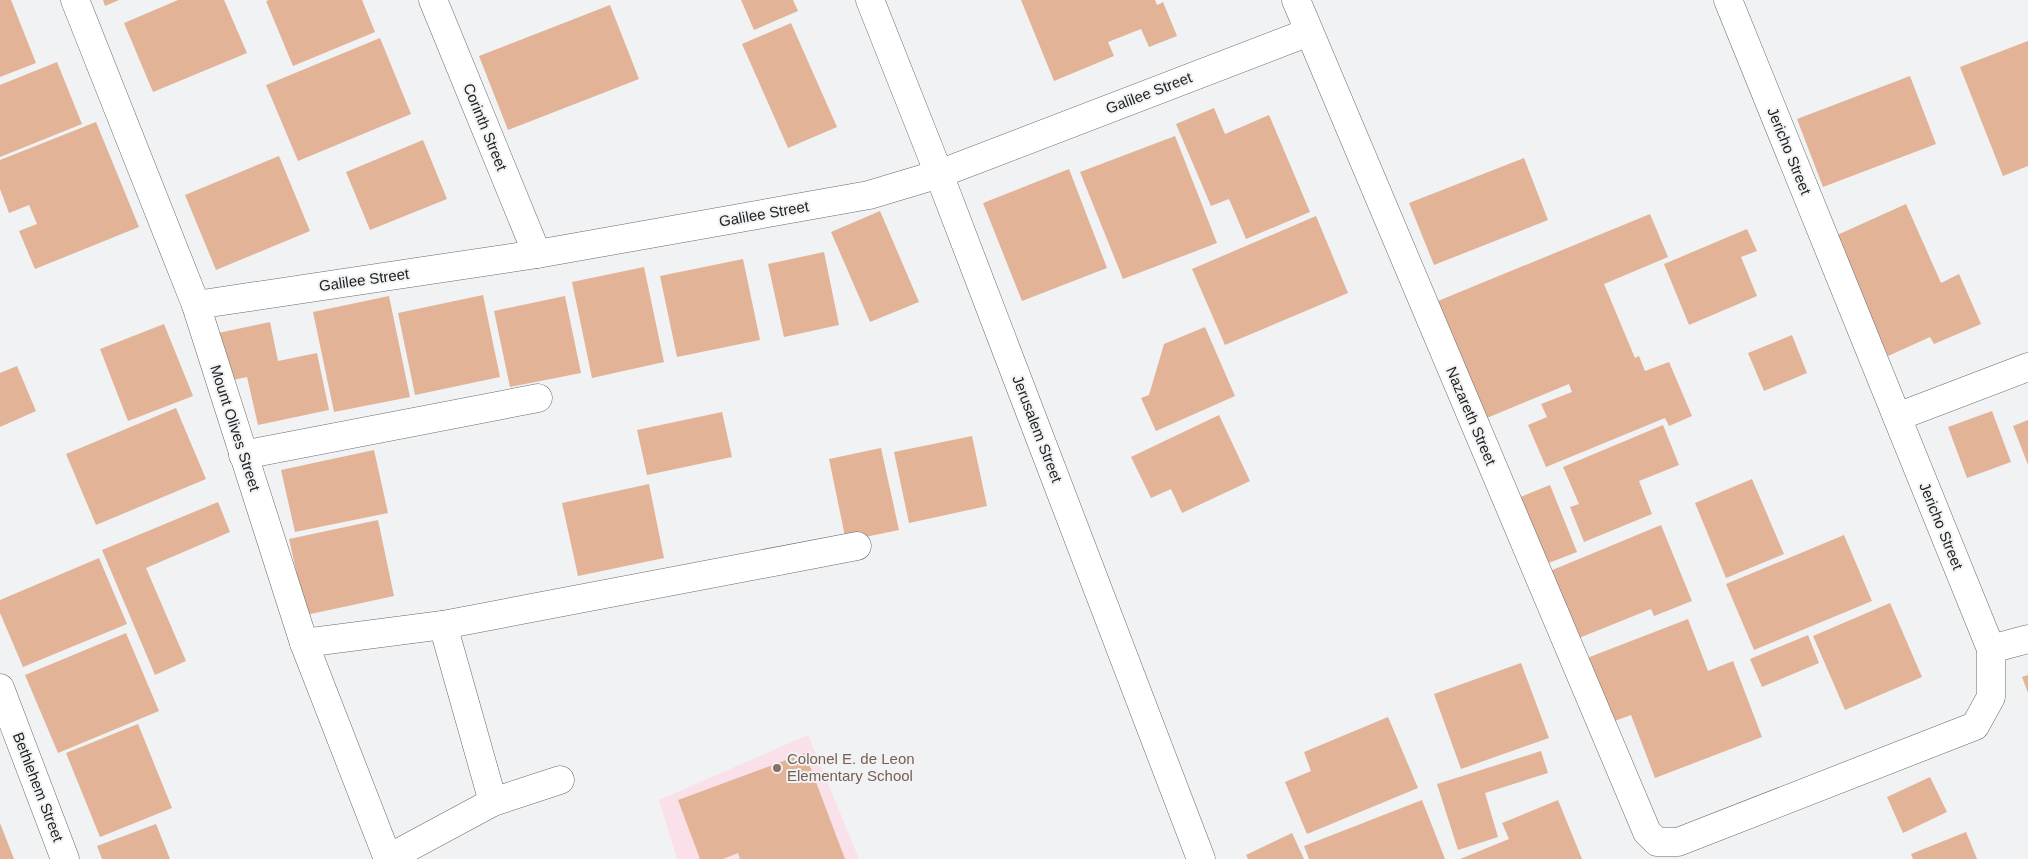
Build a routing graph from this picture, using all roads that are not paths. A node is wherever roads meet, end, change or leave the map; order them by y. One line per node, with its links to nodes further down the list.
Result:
1 (75, 0): 9 (street, Mount Olives Street)
2 (433, 0): 8 (street, Corinth Street)
3 (870, 0): 7 (street, Jerusalem Street)
4 (1296, 0): 6 (street, Nazareth Street)
5 (1728, 0): 12 (street, Jericho Street)
6 (1308, 32): 7 (street, Galilee Street); 22 (street, Nazareth Street)
7 (939, 174): 8 (street, Galilee Street); 25 (street, Jerusalem Street)
8 (537, 254): 9 (street, Galilee Street)
9 (196, 305): 13 (street, Mount Olives Street)
10 (2028, 367): 12 (street)
11 (538, 398): 13 (street)
12 (1897, 417): 18 (street, Jericho Street)
13 (244, 455): 17 (street, Mount Olives Street)
14 (857, 546): 15 (street)
15 (444, 624): 17 (street); 21 (street)
16 (2028, 639): 18 (street)
17 (304, 643): 24 (street, Mount Olives Street)
18 (1991, 649): 22 (street, Jericho Street)
19 (0, 688): 23 (street, Bethlehem Street)
20 (560, 780): 21 (street)
21 (493, 802): 24 (street)
22 (1647, 832)
23 (65, 859)
24 (387, 859)
25 (1201, 859)

